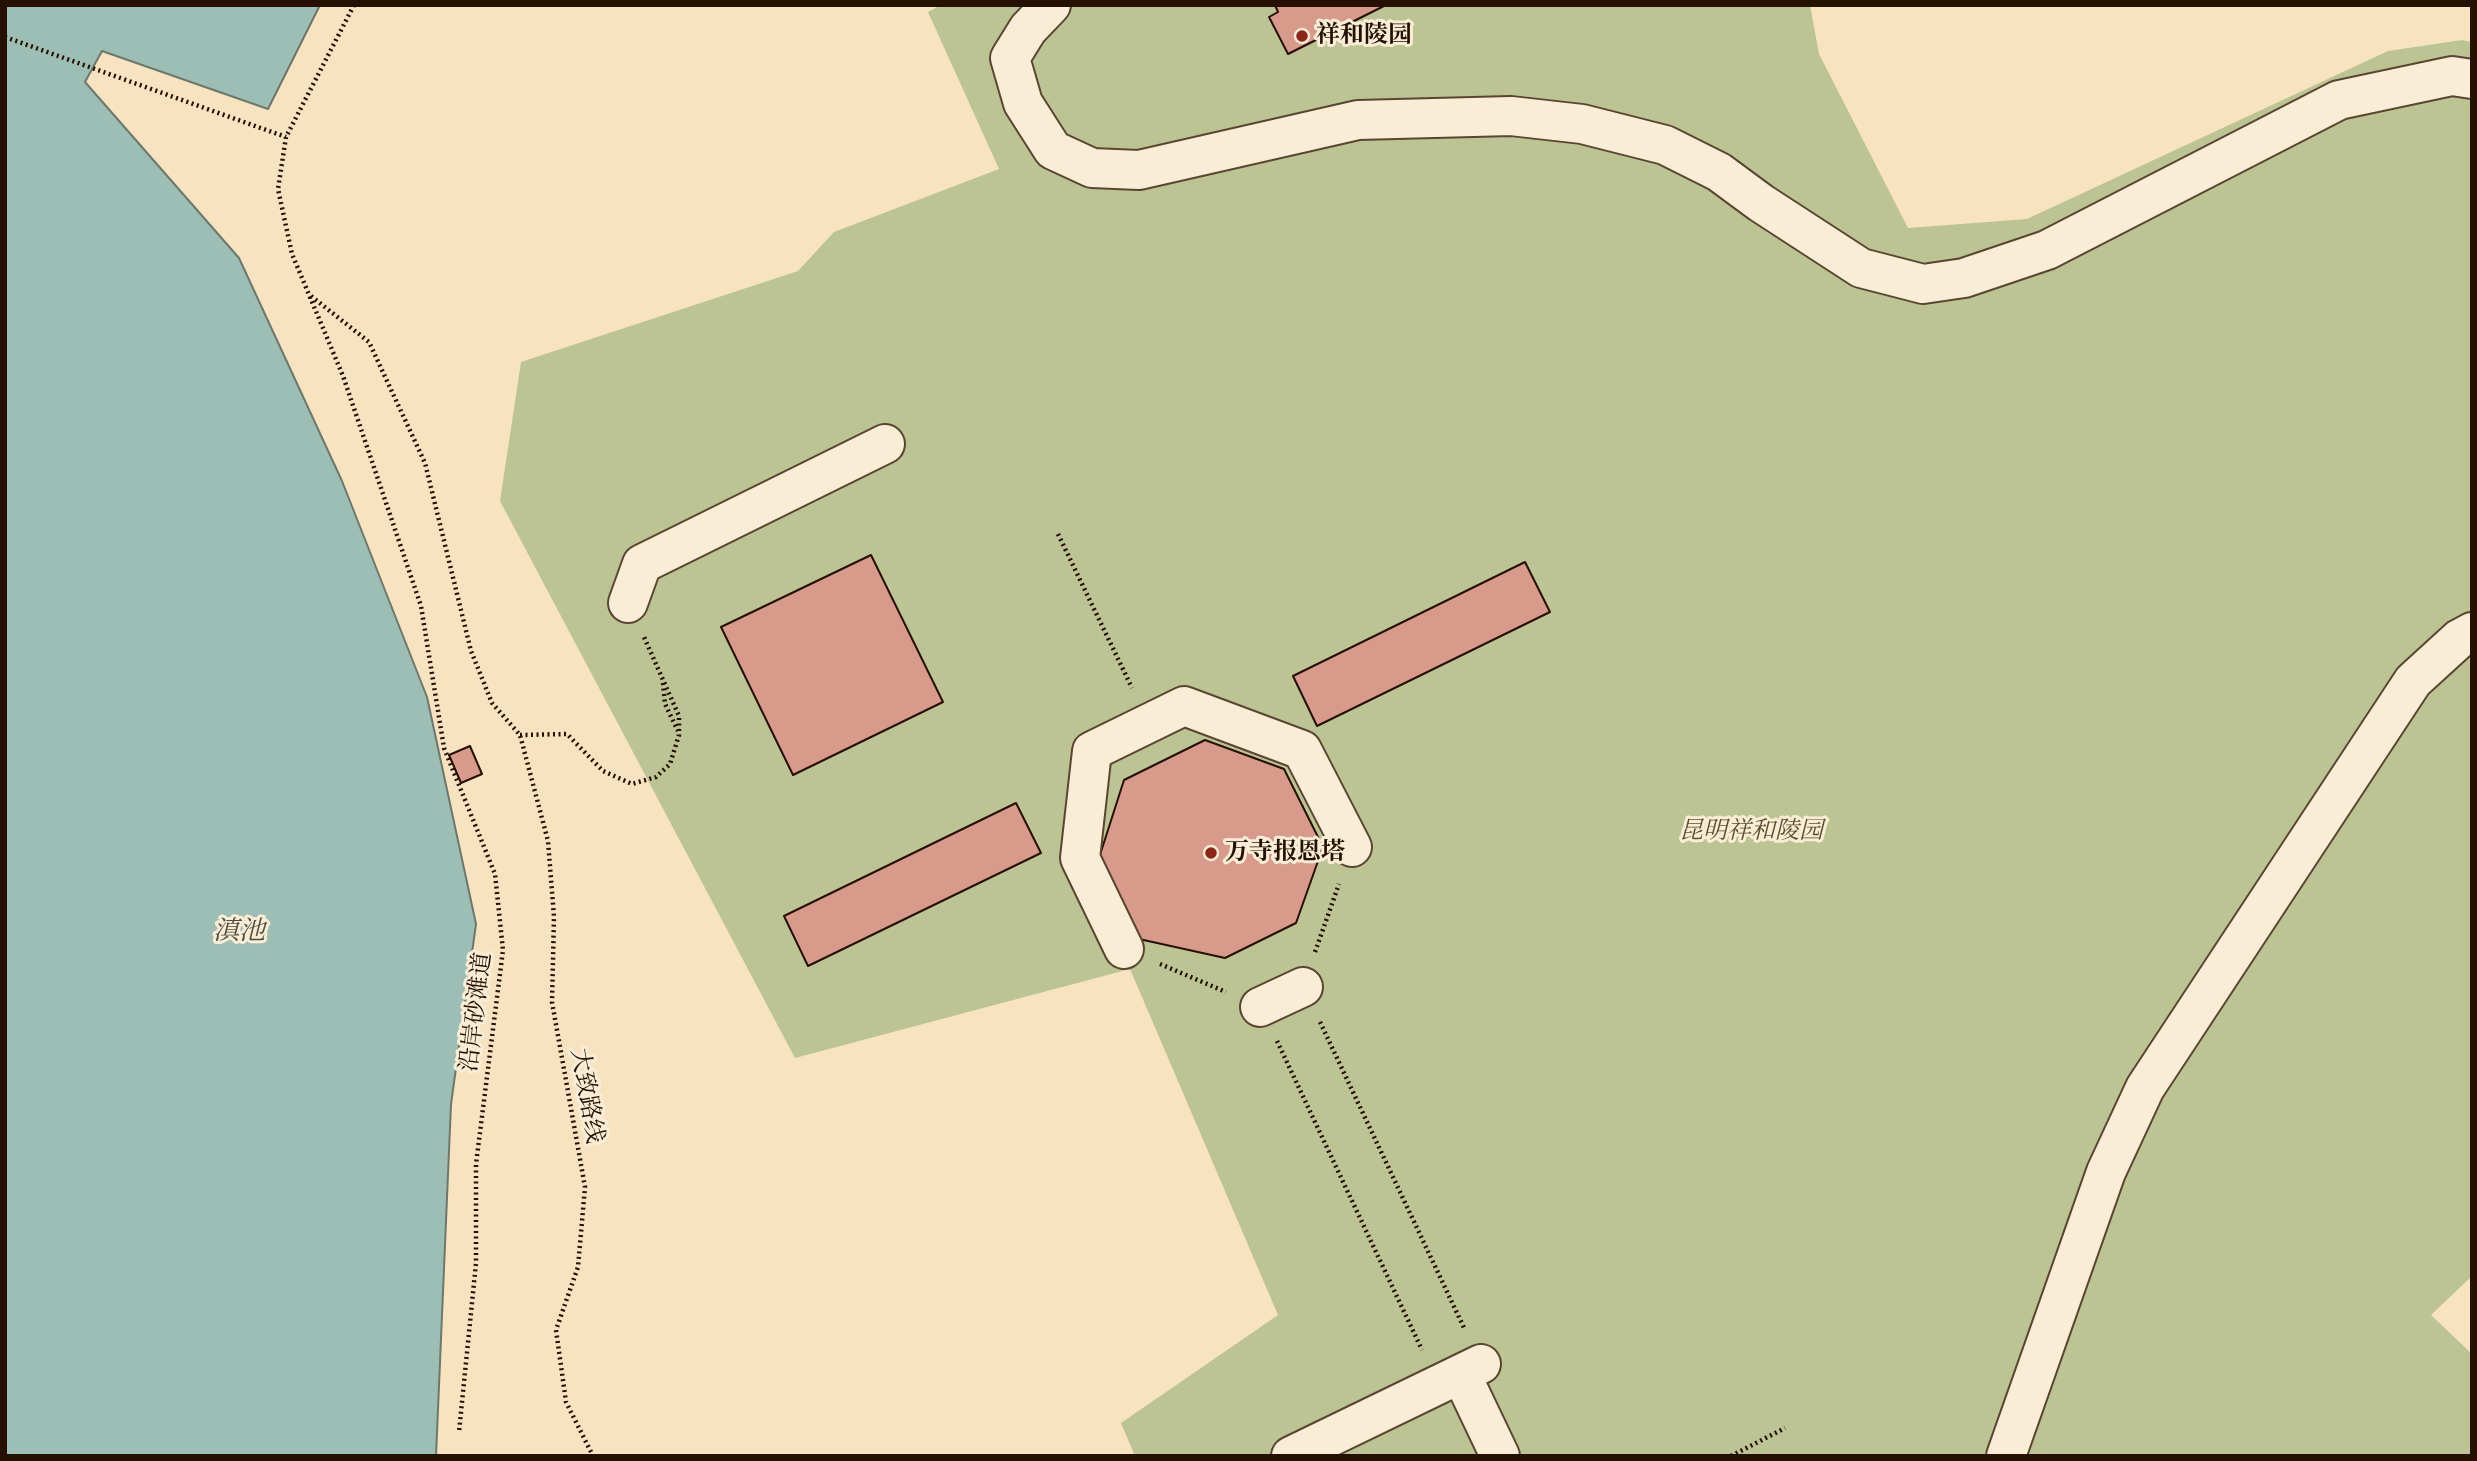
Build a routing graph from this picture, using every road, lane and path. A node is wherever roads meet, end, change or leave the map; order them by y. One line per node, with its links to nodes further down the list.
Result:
1 (354, 5): 5 (path, 沿岸砂滩道)
2 (1051, 5): 4 (street)
3 (5, 37): 5 (path)
4 (2472, 79)
5 (286, 137): 6 (path, 沿岸砂滩道)
6 (309, 294): 12 (path); 19 (path, 沿岸砂滩道)
7 (885, 444): 9 (street)
8 (1058, 534): 11 (path)
9 (628, 603): 12 (path)
10 (2472, 632): 24 (street)
11 (1149, 723): 13 (street); 14 (street)
12 (520, 735): 20 (path, 大致路线)
13 (1352, 847): 15 (path)
14 (1124, 949): 16 (path)
15 (1303, 987): 16 (street); 17 (path)
16 (1260, 1007): 17 (path)
17 (1460, 1374): 21 (street); 22 (street)
18 (1785, 1428): 23 (path)
19 (459, 1432)
20 (593, 1456)
21 (1291, 1456)
22 (1500, 1456)
23 (1731, 1456)
24 (2006, 1456)

